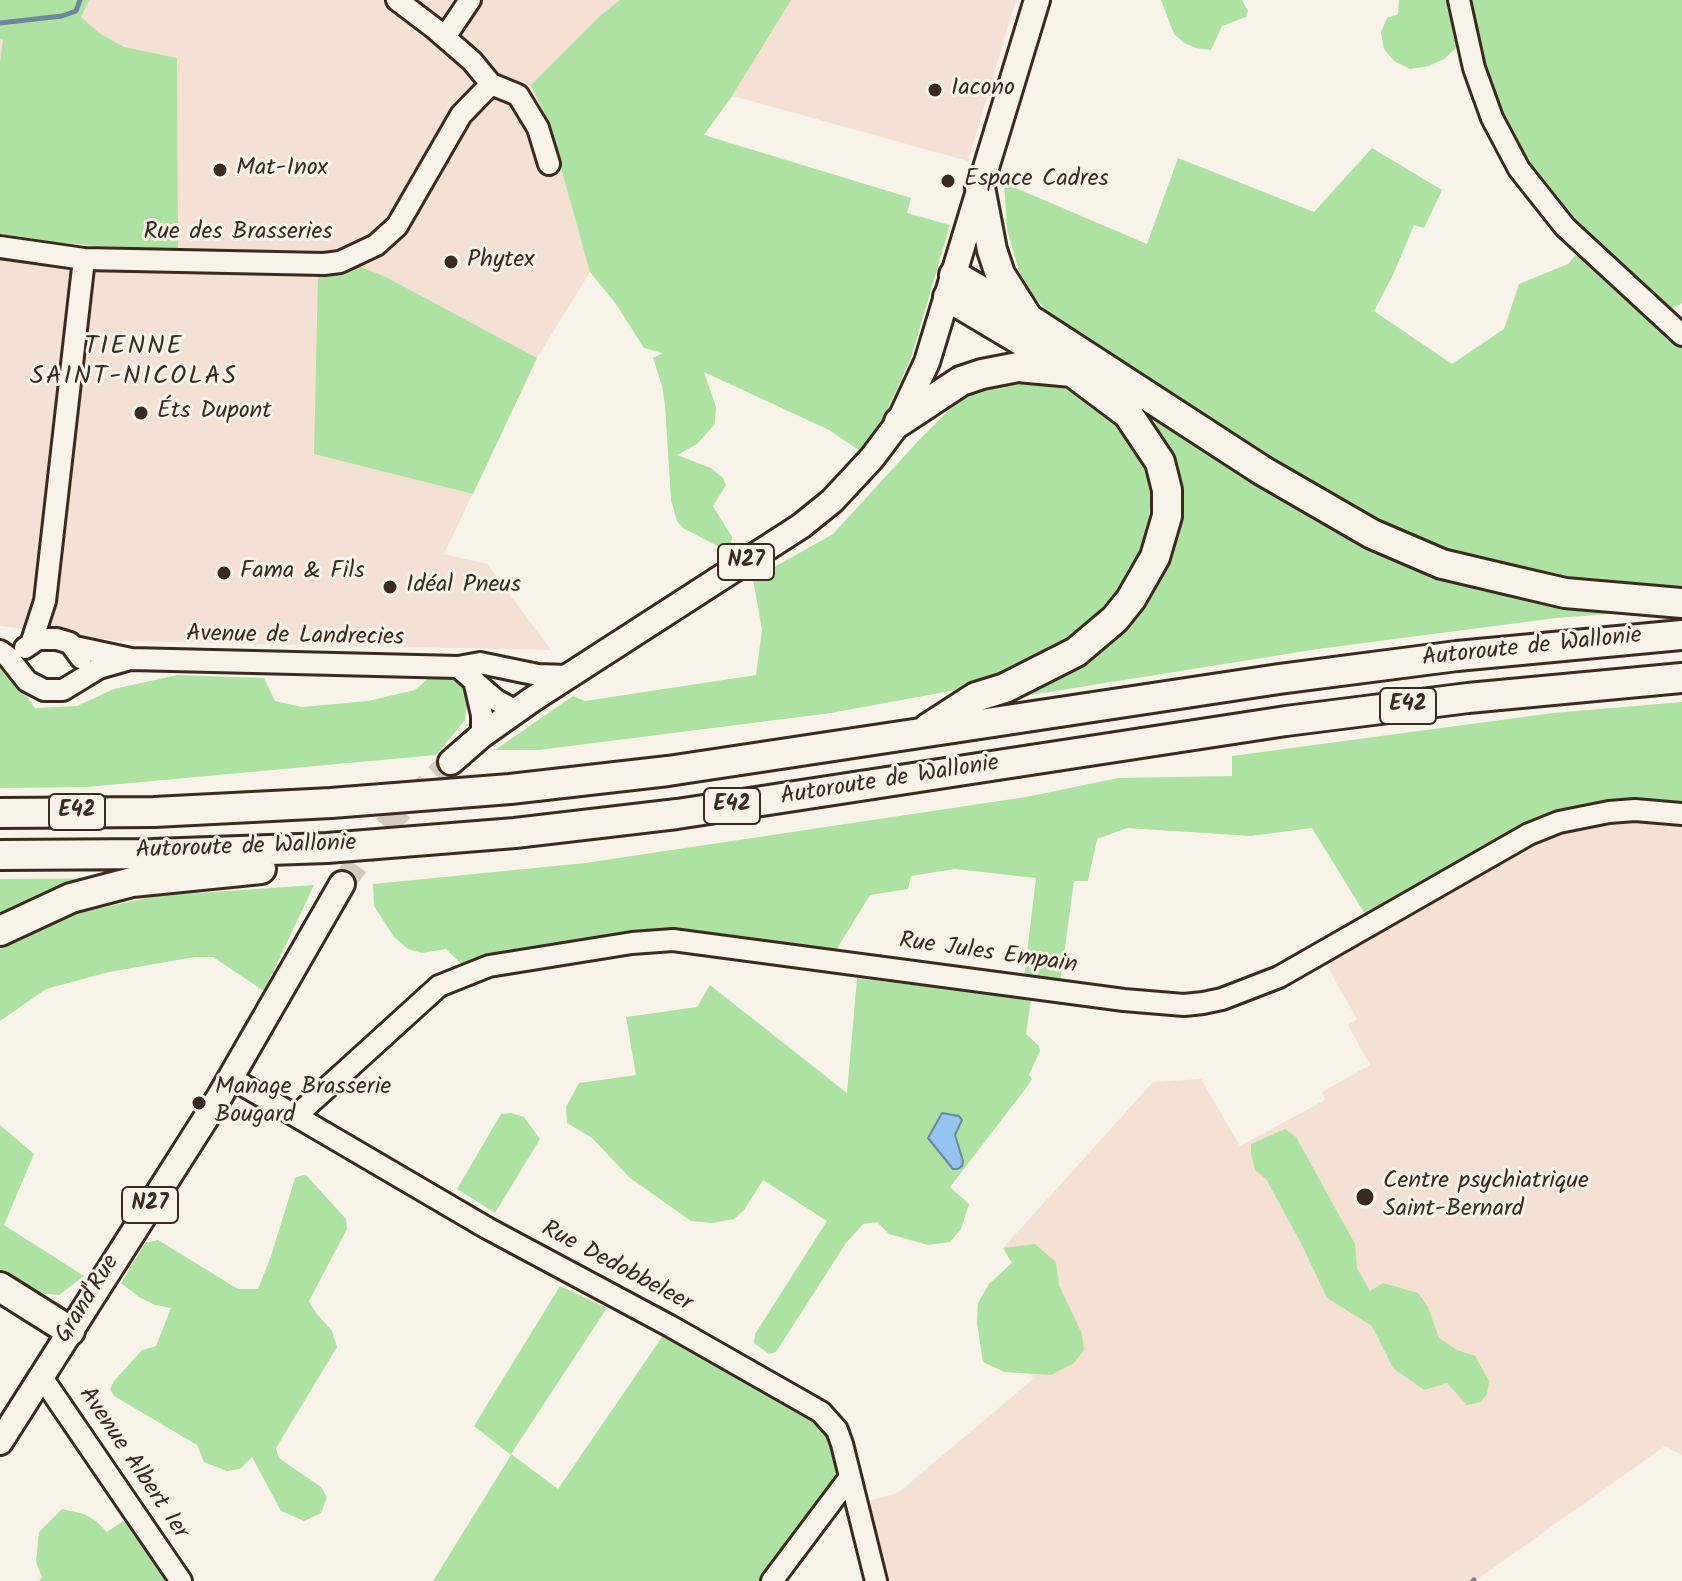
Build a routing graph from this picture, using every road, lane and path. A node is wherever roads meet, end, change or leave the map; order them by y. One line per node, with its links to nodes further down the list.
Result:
1 (397, 0): 5 (street)
2 (470, 0): 5 (street)
3 (1037, 0): 8 (main road, N27)
4 (1459, 0): 13 (street)
5 (445, 37): 6 (street)
6 (491, 84): 7 (street); 10 (street, Rue des Brasseries)
7 (549, 164)
8 (980, 187): 11 (main road, N27); 12 (highway)
9 (0, 247): 10 (street, Rue des Brasseries)
10 (84, 259): 17 (street)
11 (951, 286): 12 (highway); 14 (highway); 15 (main road, N27)
12 (1029, 319): 16 (highway)
13 (1682, 335)
14 (1072, 372): 15 (highway); 32 (highway)
15 (899, 422): 27 (main road, N27)
16 (1682, 603)
17 (45, 605): 20 (street); 21 (street)
18 (1682, 635): 32 (highway, Autoroute de Wallonie / E42)
19 (0, 642): 20 (street, Avenue de Landrecies)
20 (30, 642): 21 (street, Avenue de Landrecies); 26 (street)
21 (70, 644): 23 (street, Avenue de Landrecies); 29 (street)
22 (0, 651): 26 (street, Avenue de Landrecies)
23 (131, 659): 25 (street, Avenue de Landrecies); 29 (street, Avenue de Landrecies)
24 (504, 668): 25 (street, Avenue de Landrecies); 27 (street, Avenue de Landrecies); 30 (street)
25 (466, 673): 30 (street); 31 (street)
26 (22, 675): 29 (street, Avenue de Landrecies)
27 (569, 676): 30 (main road, N27)
28 (1682, 678): 36 (highway, Autoroute de Wallonie / E42)
29 (79, 679)
30 (524, 705): 31 (main road, N27)
31 (482, 735): 33 (main road, N27)
32 (917, 735): 34 (highway, Autoroute de Wallonie / E42)
33 (451, 762)
34 (0, 813)
35 (1682, 814): 41 (street, Rue Jules Empain)
36 (327, 848): 37 (highway, Autoroute de Wallonie / E42); 39 (highway)
37 (0, 855)
38 (342, 884): 40 (main road, N27)
39 (0, 931)
40 (231, 1078): 41 (street, Rue Dedobbeleer); 44 (main road, Grand'Rue / N27)
41 (297, 1115): 47 (street, Rue Dedobbeleer)
42 (0, 1287): 44 (highway)
43 (0, 1309): 44 (highway)
44 (64, 1339): 45 (main road, Grand'Rue / N27)
45 (41, 1376): 46 (main road, Grand'Rue / N27); 49 (street, Avenue Albert Ier)
46 (0, 1442)
47 (850, 1477): 48 (street); 50 (street, Rue Dedobbeleer)
48 (777, 1579)
49 (181, 1581)
50 (876, 1581)

